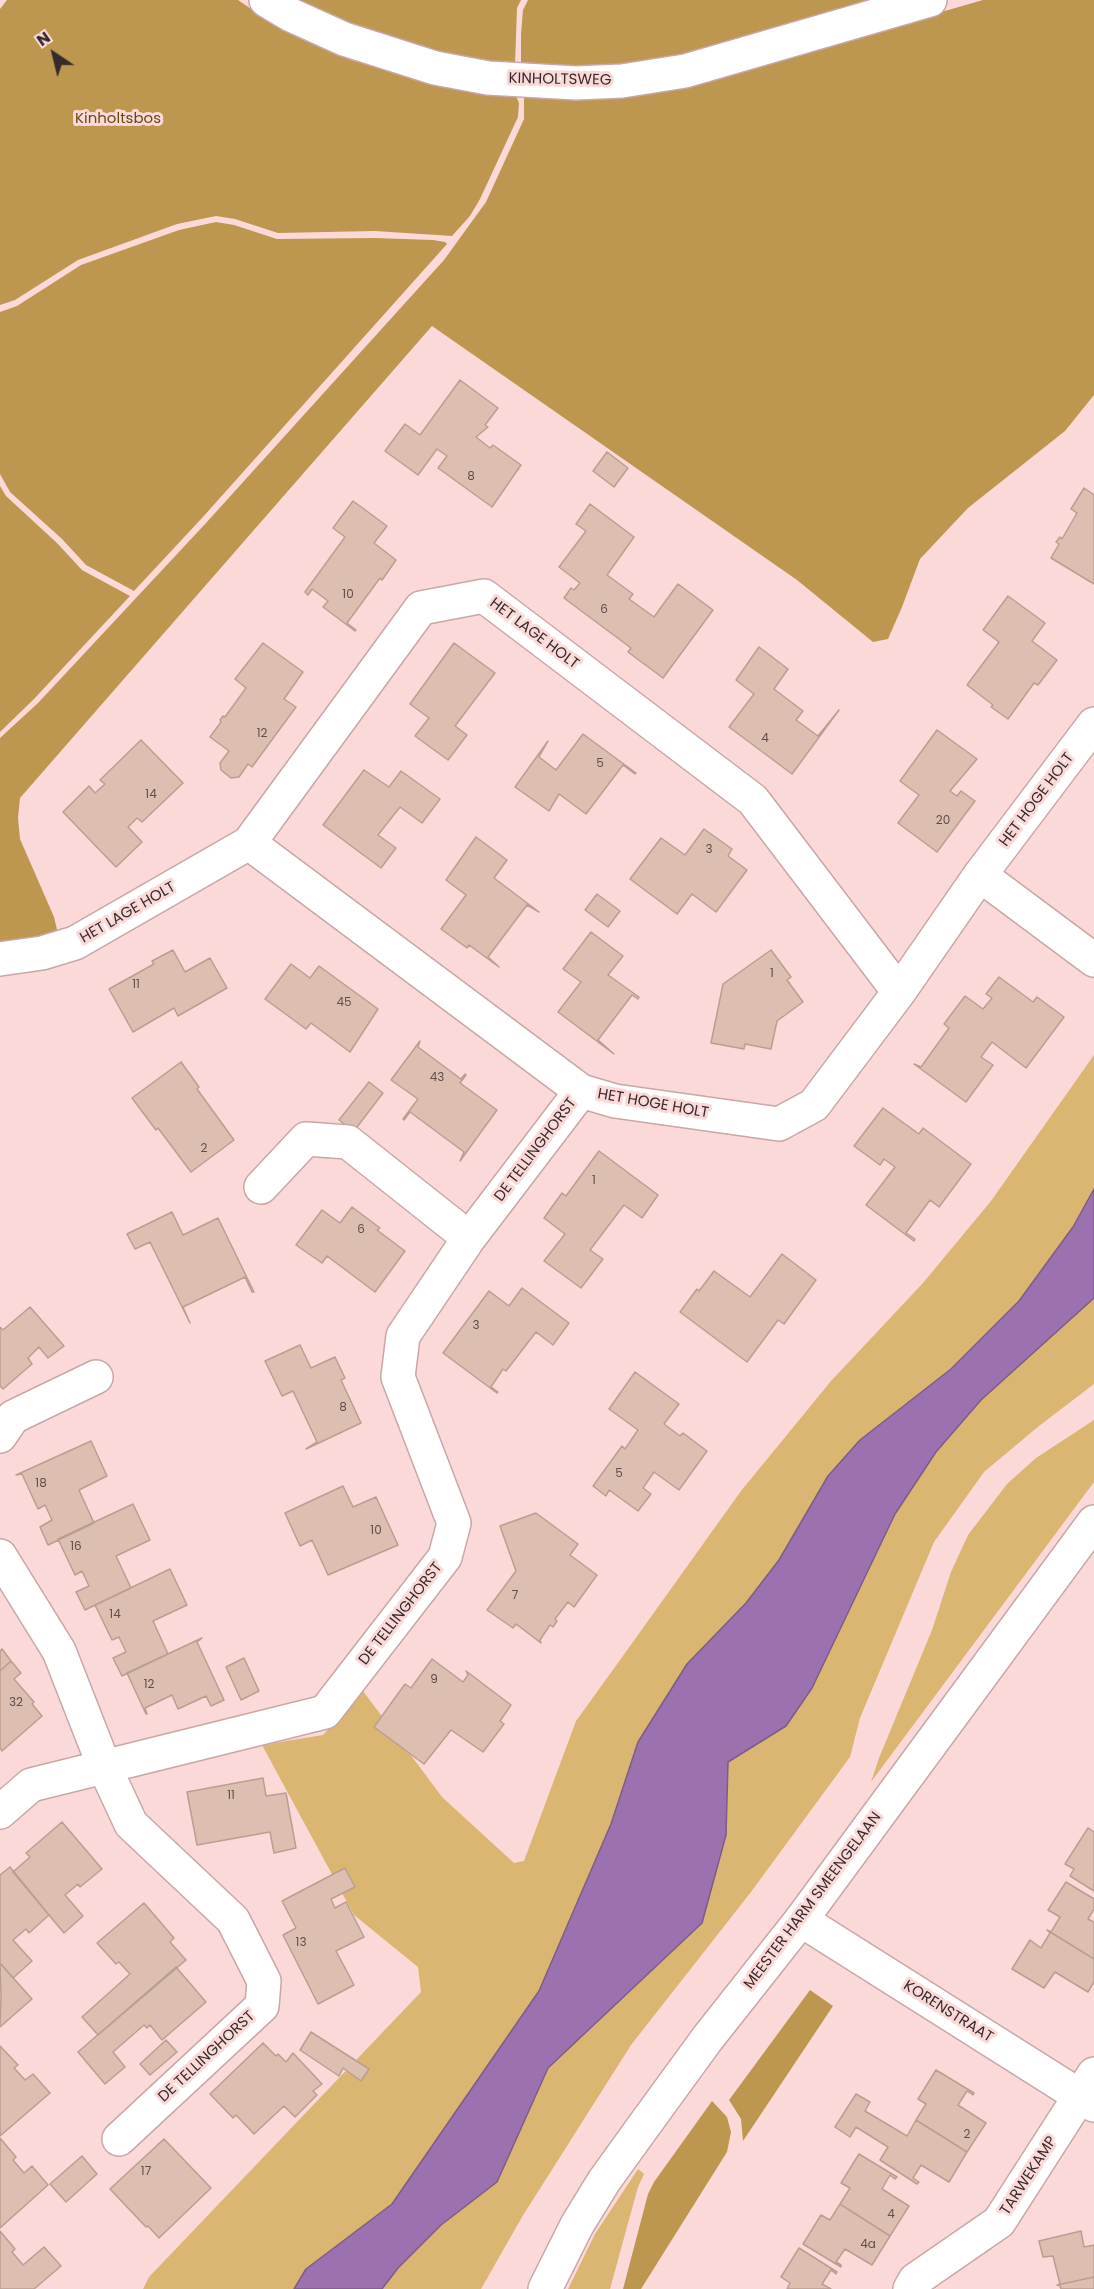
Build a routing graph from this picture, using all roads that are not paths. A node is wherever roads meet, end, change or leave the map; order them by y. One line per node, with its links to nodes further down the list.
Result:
1 (266, 0): 2 (street, KINHOLTSWEG)
2 (930, 0)
3 (1094, 724): 5 (street, HET HOGE HOLT)
4 (249, 843): 6 (street, HET LAGE HOLT); 8 (street, HET LAGE HOLT); 9 (street, HET HOGE HOLT)
5 (980, 875): 7 (street); 8 (street, HET HOGE HOLT)
6 (0, 959)
7 (1094, 960)
8 (899, 992): 9 (street, HET HOGE HOLT)
9 (581, 1091): 11 (street, DE TELLINGHORST)
10 (261, 1187): 11 (street)
11 (469, 1238): 16 (street, DE TELLINGHORST)
12 (96, 1377): 13 (street)
13 (0, 1436)
14 (1094, 1522): 18 (street, MEESTER HARM SMEENGELAAN)
15 (0, 1556): 16 (street, DE TELLINGHORST)
16 (104, 1766): 17 (street, DE TELLINGHORST); 20 (street, DE TELLINGHORST)
17 (0, 1812)
18 (801, 1920): 19 (street, KORENSTRAAT); 21 (street, MEESTER HARM SMEENGELAAN)
19 (1089, 2092): 22 (street, TARWEKAMP)
20 (119, 2139)
21 (545, 2289)
22 (910, 2289)

